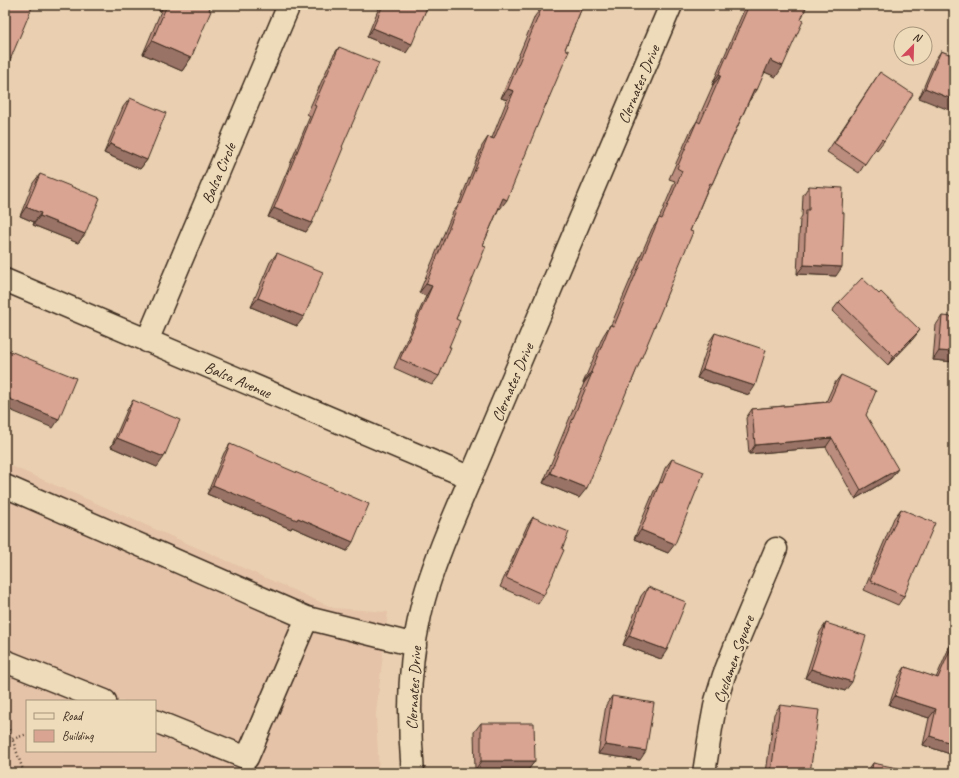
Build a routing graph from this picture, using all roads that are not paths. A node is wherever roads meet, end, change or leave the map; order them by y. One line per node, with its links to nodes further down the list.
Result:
1 (289, 5): 4 (street, Balsa Circle)
2 (671, 5): 5 (street, Clernates Drive)
3 (5, 280): 4 (street, Balsa Avenue)
4 (147, 341): 5 (street, Balsa Avenue)
5 (471, 478): 9 (street, Clernates Drive)
6 (5, 486): 8 (street)
7 (776, 549): 14 (street, Cyclamen Square)
8 (307, 618): 9 (street); 12 (street)
9 (415, 645): 13 (street, Clernates Drive)
10 (5, 661): 11 (street)
11 (102, 700)
12 (156, 721)
13 (413, 773)
14 (704, 773)

